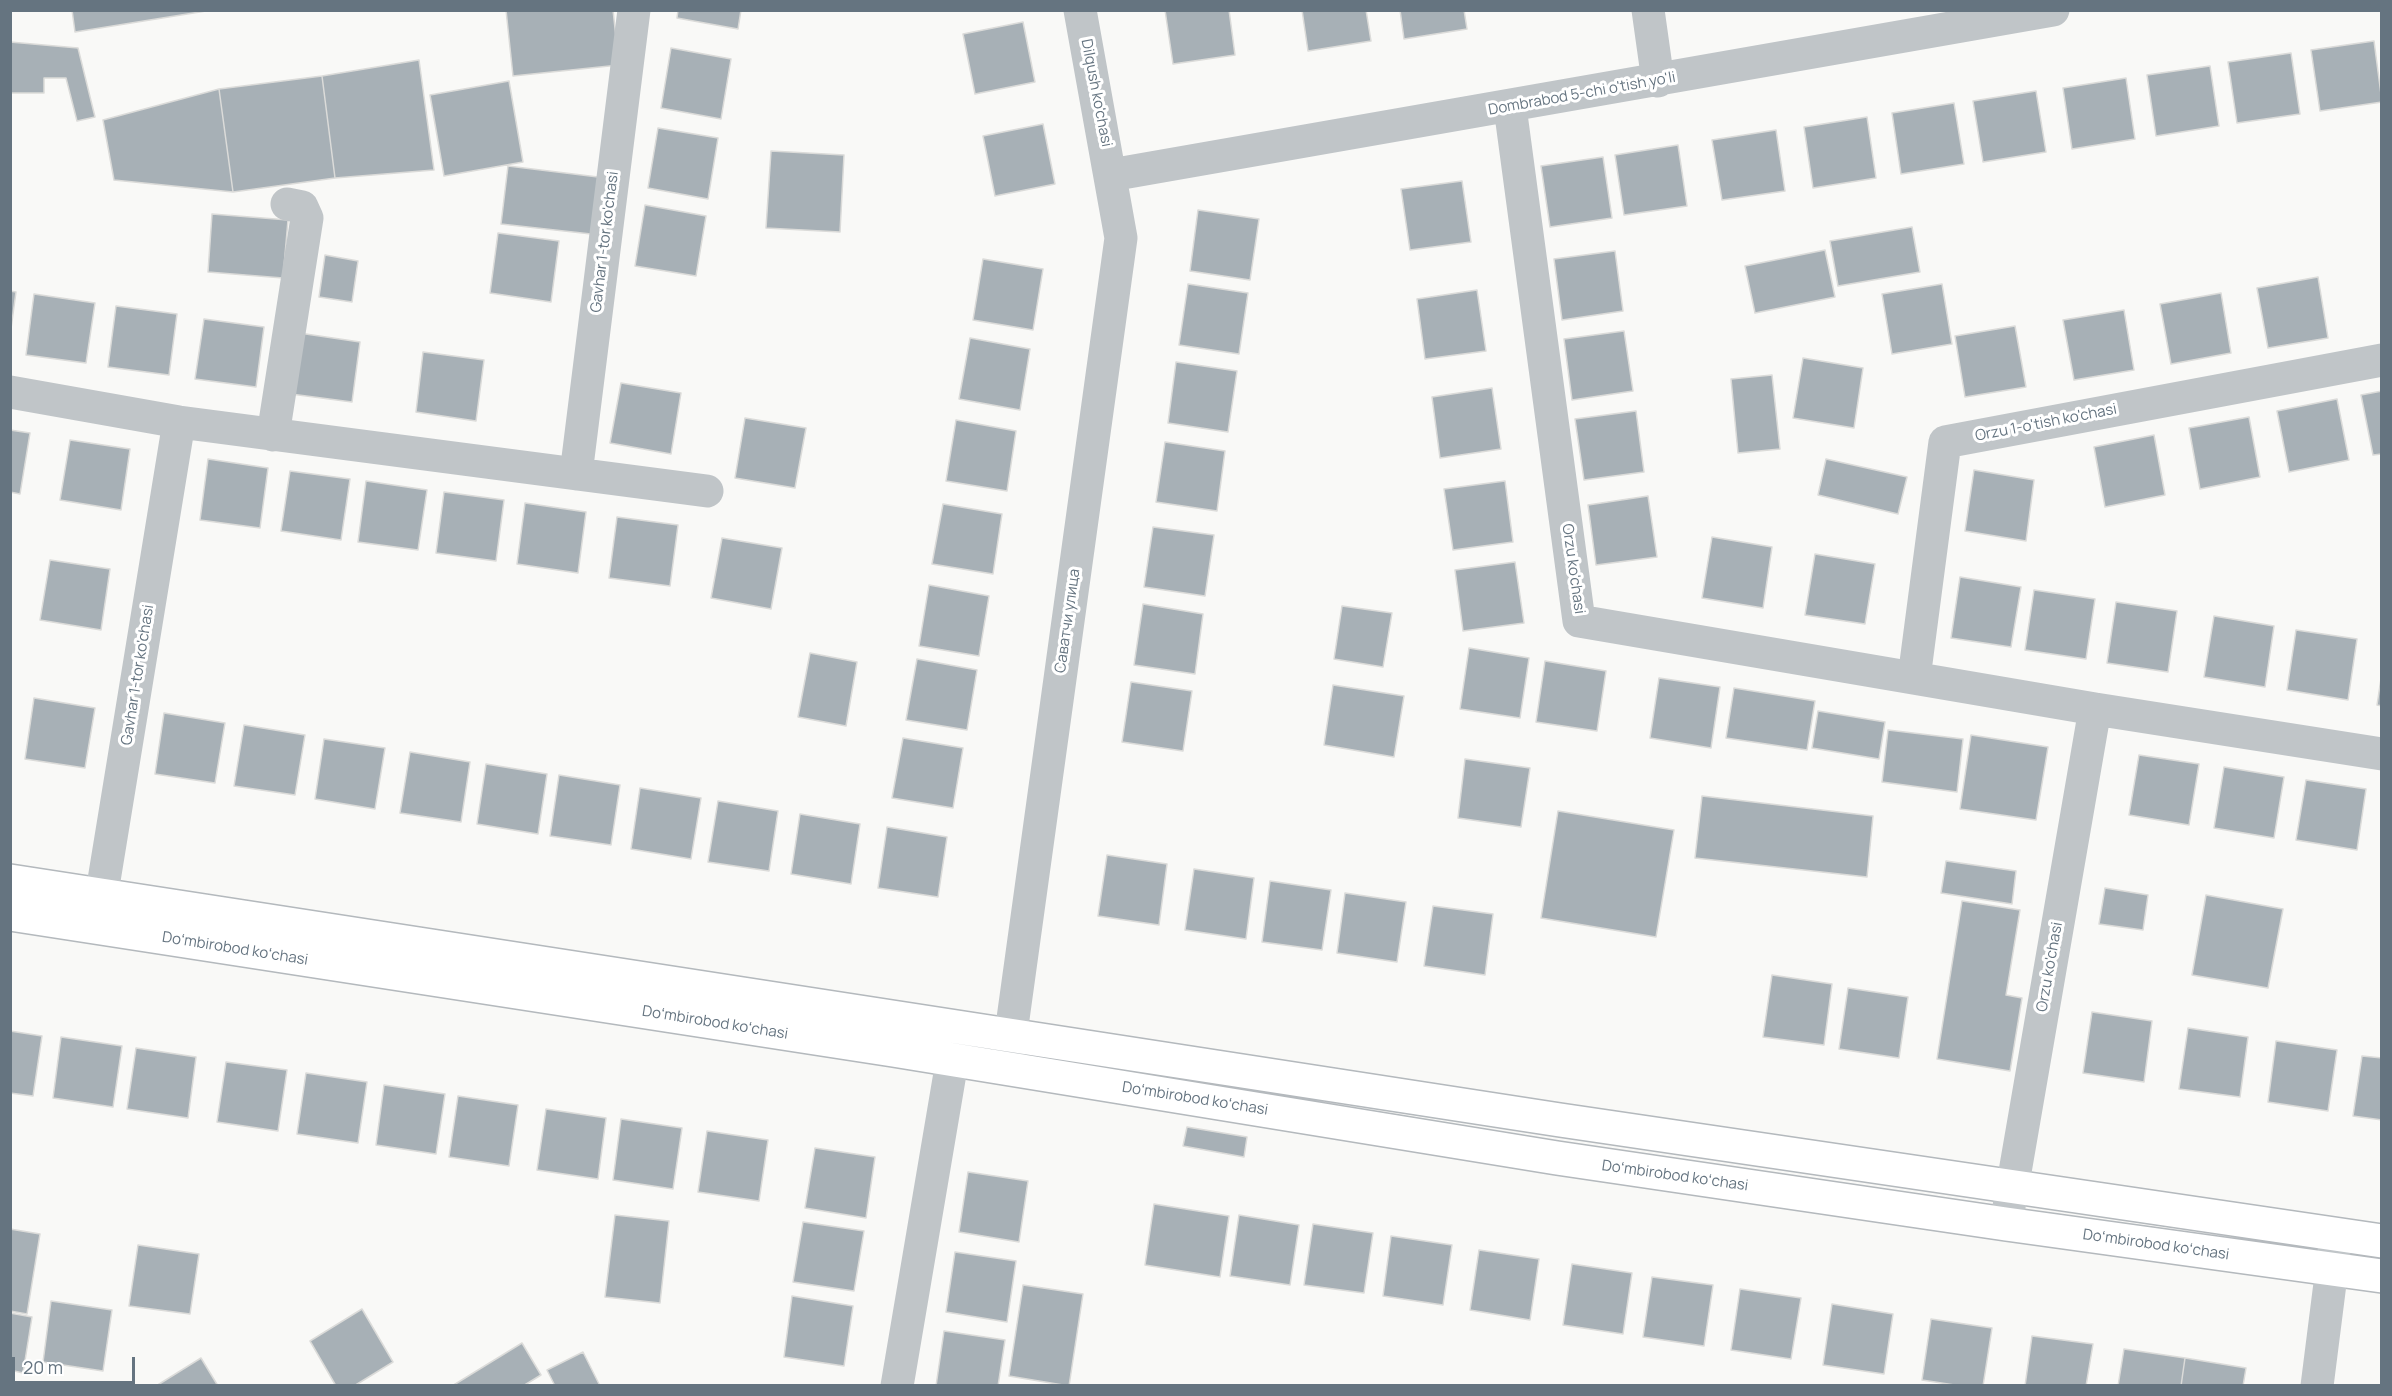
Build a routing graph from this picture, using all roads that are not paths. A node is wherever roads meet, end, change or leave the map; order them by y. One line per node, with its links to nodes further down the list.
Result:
1 (634, 10): 13 (street, Gavhar 1-tor ko'chasi)
2 (1080, 10): 7 (street, Dilqush ko'chasi)
3 (1648, 10): 5 (street)
4 (2053, 10): 5 (street, Dombrabod 5-chi o'tish yo'li)
5 (1658, 81): 6 (street, Dombrabod 5-chi o'tish yo'li)
6 (1510, 107): 7 (street, Dombrabod 5-chi o'tish yo'li); 15 (street, Orzu ko'chasi)
7 (1111, 175): 23 (street, Саватчи улица)
8 (287, 204): 12 (street)
9 (2382, 360): 15 (street, Orzu 1-o'tish ko'chasi)
10 (10, 392): 11 (street)
11 (179, 423): 12 (street); 19 (street, Gavhar 1-tor ko'chasi)
12 (273, 435): 13 (street)
13 (576, 474): 14 (street)
14 (707, 491)
15 (1914, 678): 16 (street, Orzu ko'chasi)
16 (2095, 709): 17 (street, Orzu ko'chasi); 26 (street, Orzu ko'chasi)
17 (2382, 754)
18 (10, 881): 19 (main road)
19 (100, 895): 21 (street, Gavhar 1-tor ko'chasi); 22 (main road)
20 (10, 914): 21 (main road, Doʻmbirobod koʻchasi)
21 (96, 927): 24 (main road, Doʻmbirobod koʻchasi)
22 (958, 1028): 23 (main road); 24 (street)
23 (1010, 1036): 25 (street, Саватчи улица); 26 (main road)
24 (952, 1059): 25 (main road, Doʻmbirobod koʻchasi); 32 (street)
25 (1006, 1068): 27 (main road, Doʻmbirobod koʻchasi)
26 (2011, 1186): 27 (street, Orzu ko'chasi); 28 (main road)
27 (2006, 1224): 30 (main road, Doʻmbirobod koʻchasi)
28 (2337, 1236): 29 (main road); 30 (street)
29 (2382, 1241)
30 (2333, 1270): 31 (main road, Doʻmbirobod koʻchasi); 33 (street)
31 (2382, 1276)
32 (897, 1386)
33 (2317, 1386)

